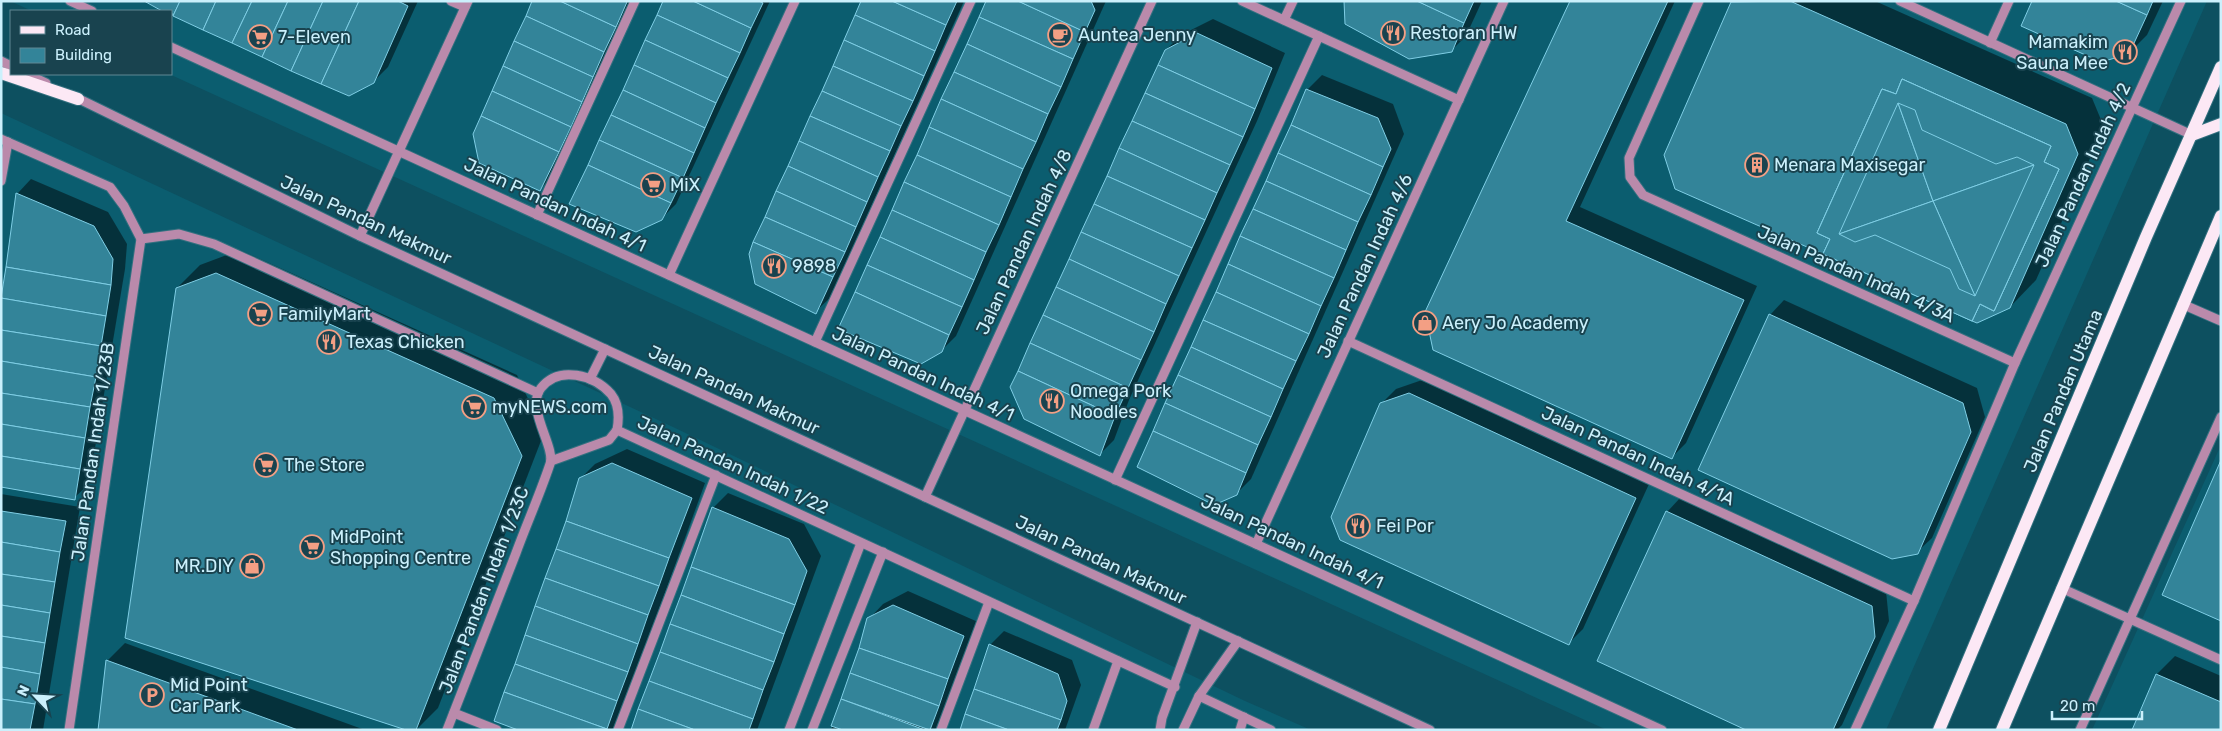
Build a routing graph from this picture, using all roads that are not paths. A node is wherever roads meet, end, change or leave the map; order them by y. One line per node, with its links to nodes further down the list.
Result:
1 (70, 1): 14 (street)
2 (451, 1): 15 (street)
3 (635, 1): 31 (street)
4 (795, 1): 35 (street)
5 (971, 1): 39 (street)
6 (1152, 1): 44 (street, Jalan Pandan Indah 4/8)
7 (1242, 1): 16 (street)
8 (1293, 1): 16 (street)
9 (1504, 1): 24 (street, Jalan Pandan Indah 4/6)
10 (1698, 1): 41 (street, Jalan Pandan Indah 4/3A)
11 (1900, 1): 18 (street)
12 (2009, 1): 18 (street)
13 (2181, 1): 25 (street, Jalan Pandan Indah 4/2)
14 (82, 4)
15 (467, 4): 29 (street)
16 (1284, 20): 17 (street)
17 (1319, 36): 24 (street); 49 (street)
18 (1990, 43): 25 (street)
19 (172, 47): 29 (street, Jalan Pandan Indah 4/1)
20 (2221, 68): 27 (main road, Jalan Pandan Utama)
21 (1, 73): 23 (main road)
22 (29, 75): 23 (street, Jalan Pandan Makmur)
23 (78, 99): 33 (street, Jalan Pandan Makmur)
24 (1459, 100): 38 (street, Jalan Pandan Indah 4/6)
25 (2132, 108): 27 (street); 41 (street, Jalan Pandan Indah 4/2)
26 (2221, 124): 27 (main road)
27 (2192, 135): 81 (main road, Jalan Pandan Utama)
28 (4, 141): 30 (street); 34 (street)
29 (399, 152): 31 (street, Jalan Pandan Indah 4/1); 33 (street)
30 (1, 181)
31 (537, 215): 35 (street, Jalan Pandan Indah 4/1)
32 (2221, 216): 36 (main road)
33 (360, 236): 40 (street, Jalan Pandan Makmur)
34 (141, 239): 43 (street); 66 (street, Jalan Pandan Indah 1/23B)
35 (669, 275): 39 (street, Jalan Pandan Indah 4/1)
36 (2182, 304): 37 (street); 54 (main road)
37 (2221, 321)
38 (1348, 341): 52 (street, Jalan Pandan Indah 4/6); 55 (street, Jalan Pandan Indah 4/1A)
39 (815, 342): 44 (street, Jalan Pandan Indah 4/1)
40 (605, 349): 42 (street); 50 (street, Jalan Pandan Makmur)
41 (2015, 363): 55 (street)
42 (590, 379): 43 (street, Jalan Pandan Indah 1/22); 46 (street, Jalan Pandan Indah 1/22)
43 (538, 393): 47 (street)
44 (965, 410): 49 (street, Jalan Pandan Indah 4/1); 50 (street, Jalan Pandan Indah 4/8)
45 (2221, 416): 57 (street)
46 (618, 430): 47 (street); 48 (street, Jalan Pandan Indah 1/22)
47 (551, 461): 64 (street, Jalan Pandan Indah 1/23C)
48 (716, 475): 51 (street, Jalan Pandan Indah 1/22); 69 (street)
49 (1115, 480): 52 (street, Jalan Pandan Indah 4/1)
50 (925, 497): 58 (street, Jalan Pandan Makmur)
51 (861, 543): 53 (street, Jalan Pandan Indah 1/22); 70 (street)
52 (1256, 544): 79 (street, Jalan Pandan Indah 4/1)
53 (883, 552): 56 (street, Jalan Pandan Indah 1/22); 71 (street)
54 (2062, 588): 57 (street); 82 (main road)
55 (1914, 600): 80 (street)
56 (989, 602): 61 (street, Jalan Pandan Indah 1/22); 72 (street)
57 (2130, 620): 60 (street); 83 (street)
58 (1197, 622): 59 (street, Jalan Pandan Makmur); 62 (street)
59 (1238, 641): 63 (street); 78 (street, Jalan Pandan Makmur)
60 (2221, 660)
61 (1118, 661): 62 (street, Jalan Pandan Indah 1/22); 73 (street)
62 (1175, 687): 74 (street)
63 (1199, 696): 65 (street); 75 (street)
64 (454, 713): 67 (street, Jalan Pandan Indah 1/23C); 68 (street)
65 (1244, 718): 76 (street); 77 (street)
66 (69, 730)
67 (447, 730)
68 (497, 730)
69 (618, 730)
70 (789, 730)
71 (812, 730)
72 (941, 730)
73 (1092, 730)
74 (1160, 730)
75 (1182, 730)
76 (1240, 730)
77 (1271, 730)
78 (1430, 730)
79 (1662, 730)
80 (1855, 730)
81 (1939, 730)
82 (2002, 730)
83 (2080, 730)

